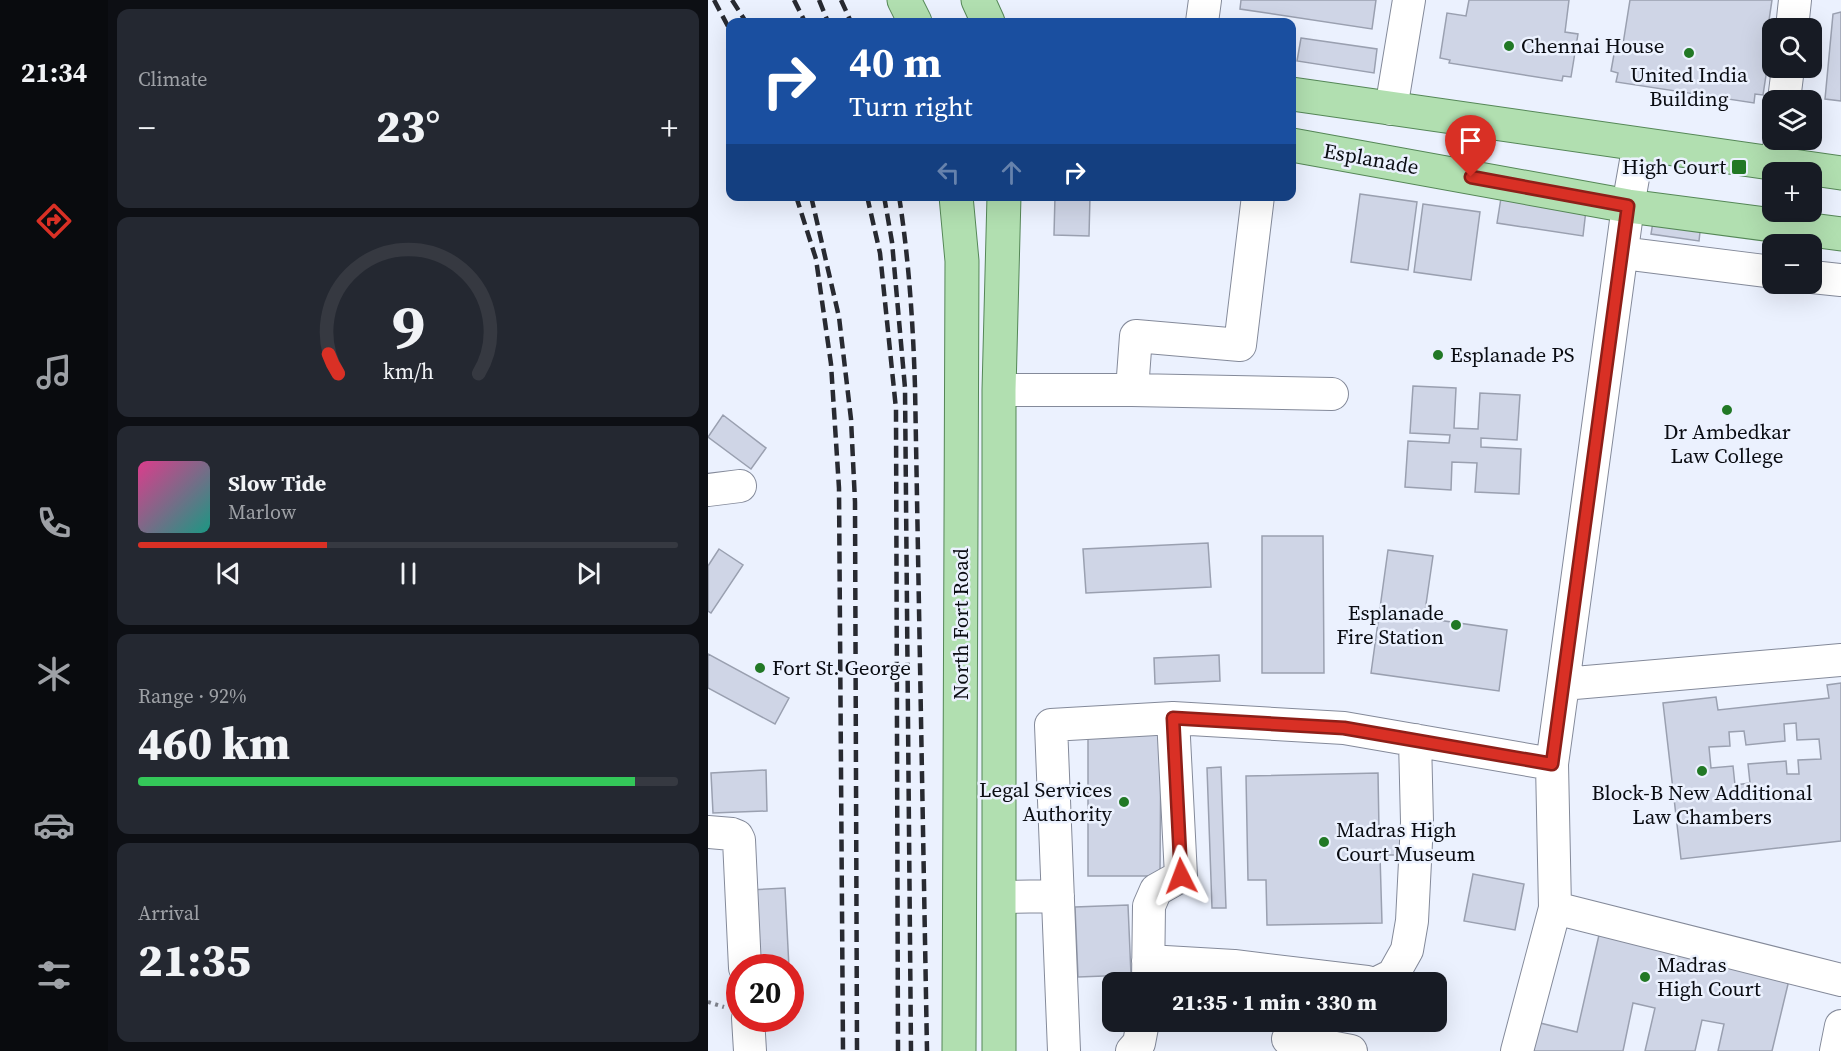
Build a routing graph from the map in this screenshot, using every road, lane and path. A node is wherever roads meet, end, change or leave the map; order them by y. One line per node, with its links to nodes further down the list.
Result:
1 (978, 0): 5 (main road)
2 (1205, 0): 6 (street)
3 (1409, 0): 9 (street)
4 (1795, 0): 7 (street)
5 (986, 18)
6 (1203, 18)
7 (1793, 18)
8 (1296, 95): 9 (main road)
9 (1391, 109): 10 (main road)
10 (1639, 144): 12 (main road); 17 (street)
11 (1296, 146): 17 (main road, Esplanade)
12 (1779, 152): 13 (main road)
13 (1841, 173)
14 (956, 201): 47 (main road, North Fort Road)
15 (1004, 201): 23 (main road, North Fort Road)
16 (1257, 201): 24 (street)
17 (1628, 206): 18 (main road, Esplanade); 19 (street)
18 (1841, 234)
19 (1622, 253): 20 (street); 29 (street)
20 (1762, 271)
21 (1822, 278): 22 (street)
22 (1841, 280)
23 (999, 390): 24 (street); 35 (main road, North Fort Road)
24 (1132, 390): 25 (street)
25 (1332, 394)
26 (740, 486): 27 (street)
27 (708, 490)
28 (1841, 660): 29 (street)
29 (1563, 684): 32 (street)
30 (1173, 718): 31 (street); 34 (street); 38 (street)
31 (1415, 740): 32 (street); 40 (street)
32 (1552, 764): 36 (street)
33 (708, 832): 37 (street)
34 (1058, 896): 35 (street); 49 (street)
35 (999, 897): 48 (main road, North Fort Road)
36 (1555, 908): 41 (street); 52 (street)
37 (745, 954)
38 (1148, 972): 39 (street)
39 (1265, 972)
40 (1395, 972)
41 (1841, 980)
42 (1841, 1026): 53 (street)
43 (749, 1032): 46 (street)
44 (1141, 1032): 50 (street)
45 (1289, 1037): 51 (street)
46 (750, 1051)
47 (959, 1051)
48 (999, 1051)
49 (1064, 1051)
50 (1132, 1051)
51 (1351, 1051)
52 (1517, 1051)
53 (1836, 1051)

